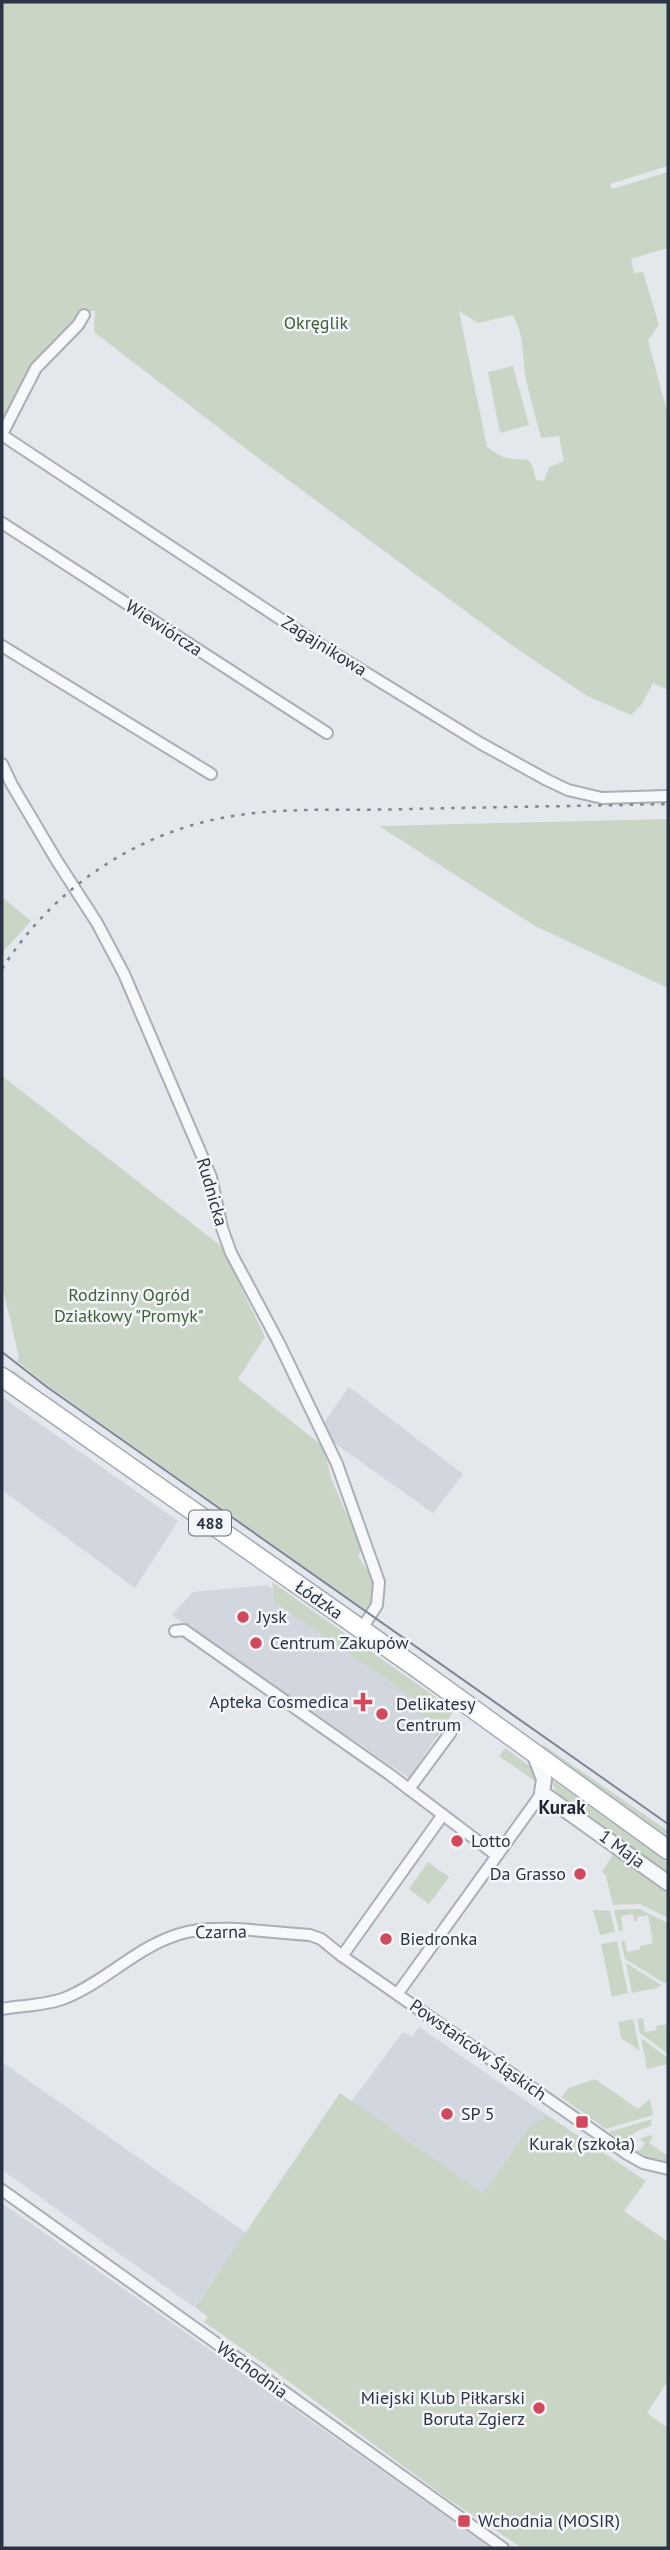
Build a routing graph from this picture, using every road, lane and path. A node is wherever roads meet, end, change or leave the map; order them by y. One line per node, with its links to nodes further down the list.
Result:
1 (84, 315): 2 (street)
2 (2, 434): 8 (street, Zagajnikowa)
3 (2, 523): 5 (street, Wiewiórcza)
4 (2, 646): 7 (street)
5 (327, 733)
6 (2, 764): 10 (street, Rudnicka)
7 (211, 774)
8 (668, 796)
9 (2, 1379): 10 (main road, Łódzka / 488)
10 (361, 1630): 13 (main road, Łódzka / 488)
11 (175, 1632): 14 (street)
12 (451, 1732): 14 (street)
13 (534, 1752): 15 (street); 17 (main road, Łódzka / 488)
14 (410, 1789): 16 (street)
15 (541, 1793): 18 (street, Powstańców Śląskich); 19 (street, 1 Maja)
16 (442, 1816): 18 (street); 20 (street)
17 (668, 1850)
18 (496, 1855): 21 (street, Powstańców Śląskich)
19 (668, 1883)
20 (342, 1956): 21 (street, Czarna); 22 (street, Czarna)
21 (398, 1993): 23 (street, Powstańców Śląskich)
22 (2, 2009)
23 (668, 2169)
24 (2, 2190): 25 (street, Wschodnia)
25 (503, 2548)

